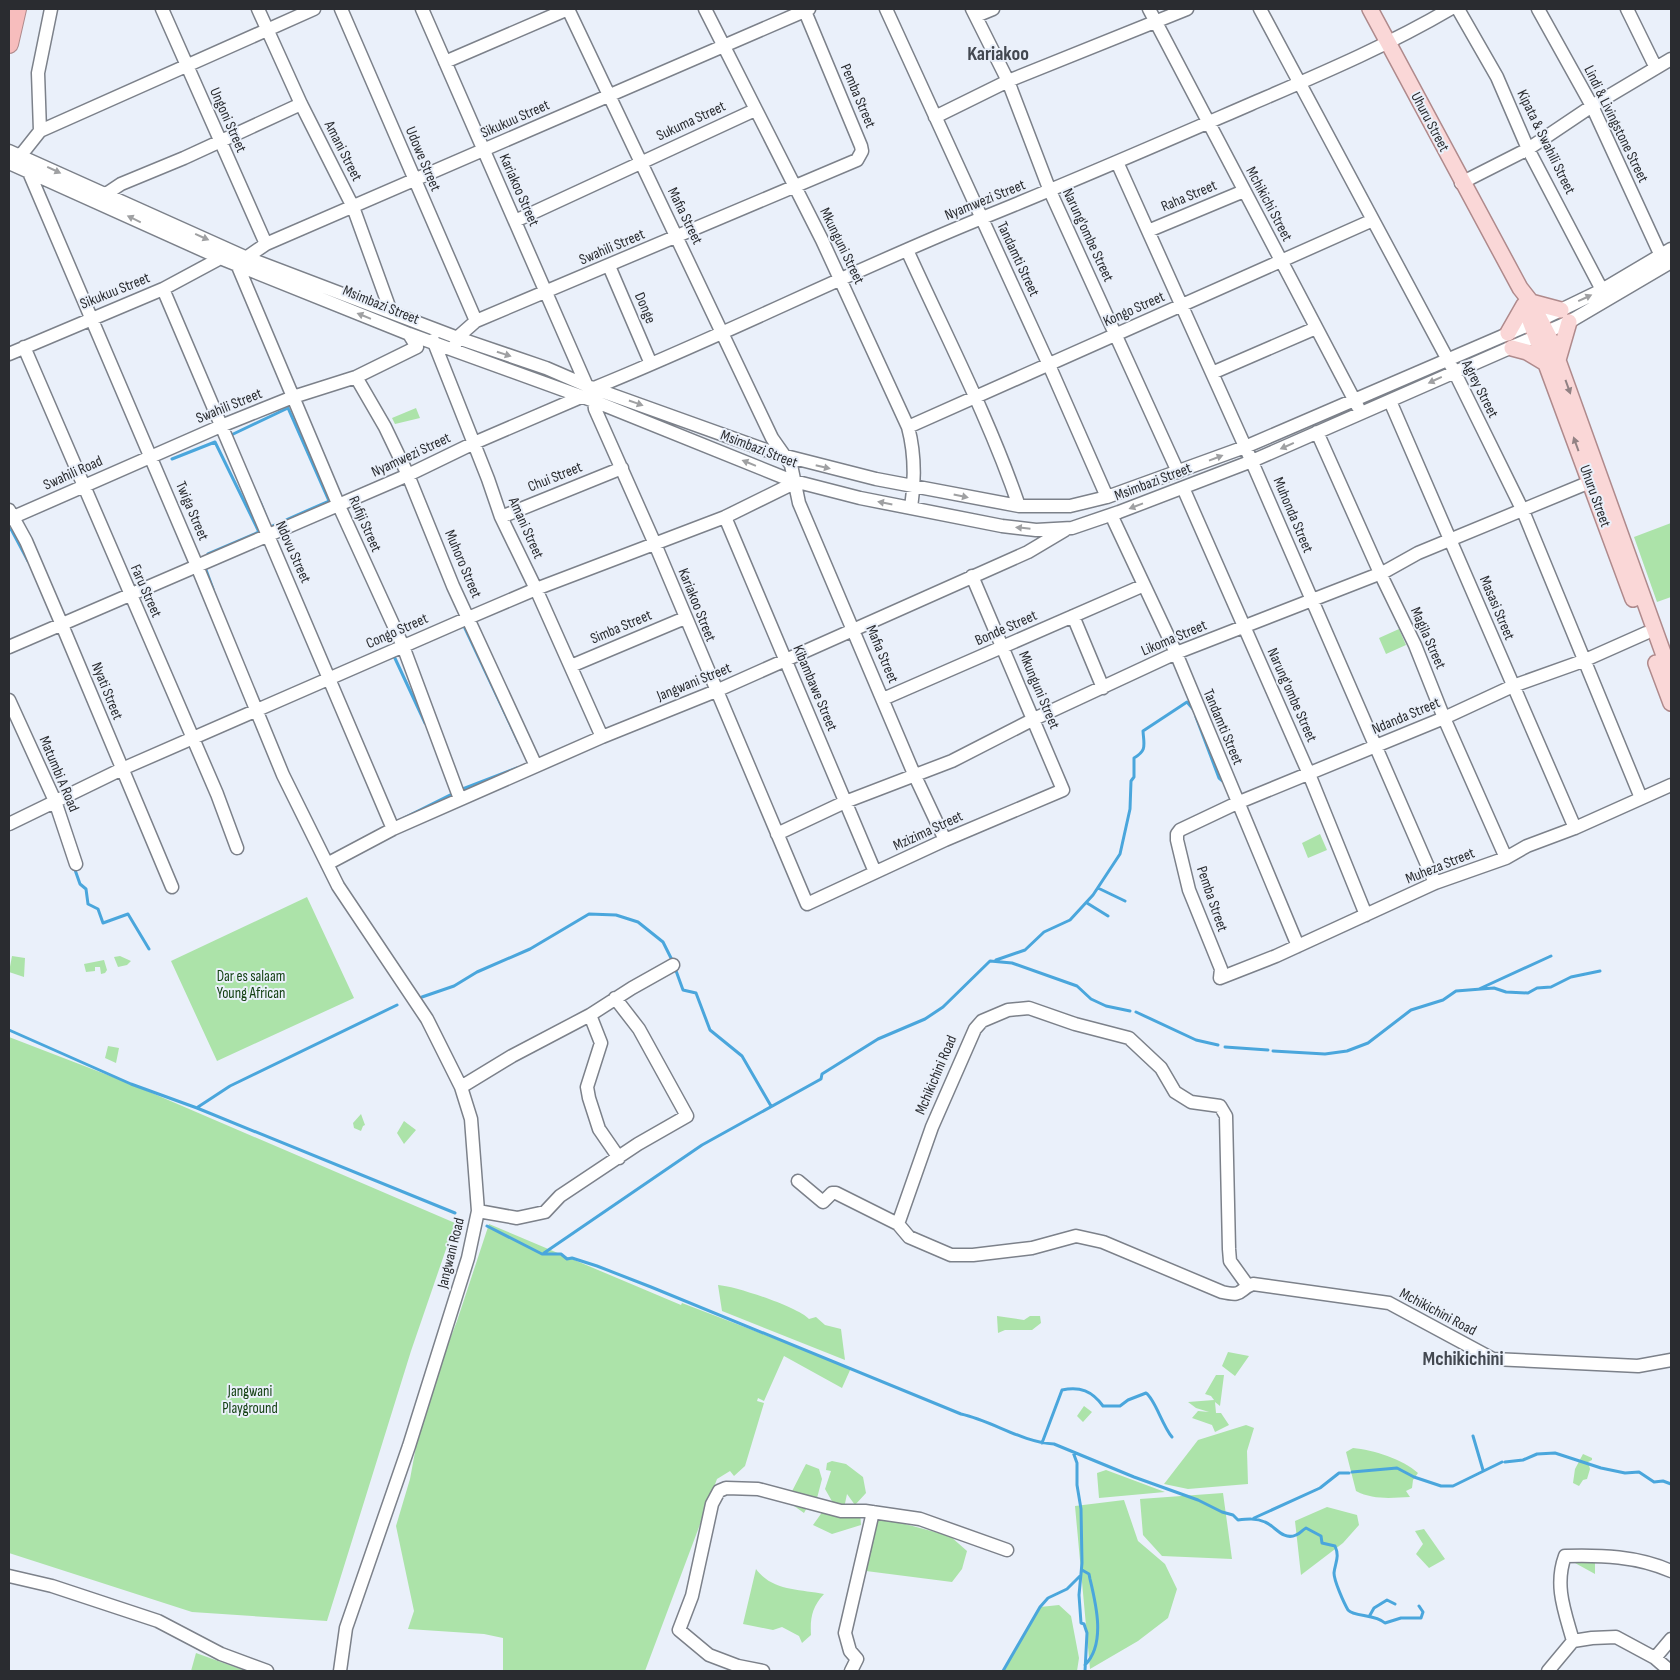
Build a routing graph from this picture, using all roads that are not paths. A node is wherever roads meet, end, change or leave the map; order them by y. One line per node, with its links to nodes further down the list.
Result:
1 (17, 9): 25 (highway)
2 (51, 9): 39 (street)
3 (162, 9): 29 (street, Ungoni Street)
4 (258, 9): 23 (street, Amani Street)
5 (314, 9): 23 (street)
6 (341, 9): 47 (street, Udowe Street)
7 (422, 9): 28 (street, Kariakoo Street)
8 (568, 9): 28 (street); 33 (street, Mafia Street)
9 (705, 9): 26 (street, Mkunguni Street)
10 (806, 9): 26 (street, Sikukuu Street); 49 (street, Pemba Street)
11 (886, 9): 37 (street, Tandamti Street)
12 (993, 9): 21 (street)
13 (1149, 9): 22 (street, Mchikichi Street)
14 (1187, 9): 22 (street)
15 (1260, 9): 32 (street, Agrey Street)
16 (1370, 9): 24 (main road, Uhuru Street)
17 (1450, 9): 24 (street, Nyamwezi Street)
18 (1458, 9): 41 (street, Kipata & Swahili Street)
19 (1538, 9): 35 (street, Lindi & Livingstone Street)
20 (1627, 9): 30 (street)
21 (974, 12): 31 (street, Narung'ombe Street)
22 (1156, 22): 31 (street); 38 (street, Mchikichi Street)
23 (267, 31): 29 (street); 34 (street, Amani Street)
24 (1388, 42): 32 (street, Nyamwezi Street); 48 (main road, Uhuru Street)
25 (9, 44)
26 (722, 46): 33 (street, Sikukuu Street); 36 (street, Mkunguni Street)
27 (1671, 59): 30 (street)
28 (445, 62): 42 (street, Kariakoo Street)
29 (186, 66): 39 (street); 40 (street, Ungoni Street)
30 (1656, 68): 35 (street)
31 (1008, 81): 37 (street); 50 (street, Narung'ombe Street)
32 (1299, 83): 38 (street, Nyamwezi Street); 55 (street, Agrey Street)
33 (609, 95): 42 (street, Sikukuu Street); 44 (street, Mafia Street)
34 (301, 104): 40 (street); 53 (street, Amani Street)
35 (1592, 106): 41 (street); 64 (street, Lindi & Livingstone Street)
36 (755, 110): 44 (street, Sukuma Street); 49 (street, Mkunguni Street)
37 (935, 117): 54 (street, Tandamti Street)
38 (1208, 123): 45 (street, Nyamwezi Street); 51 (street, Mchikichi Street)
39 (40, 132): 43 (street)
40 (220, 140): 52 (street); 59 (street, Ungoni Street)
41 (1528, 148): 48 (street); 68 (street, Kipata & Swahili Street)
42 (484, 150): 47 (street, Sikukuu Street); 56 (street, Kariakoo Street)
43 (13, 158): 46 (street, Msimbazi Street); 52 (street, Msimbazi Street, one-way to 52)
44 (642, 162): 56 (street, Sukuma Street); 58 (street, Mafia Street)
45 (1116, 162): 50 (street, Nyamwezi Street); 57 (street, Muhonda Street)
46 (28, 170): 52 (street, Msimbazi Street); 74 (street, Twiga Street)
47 (414, 180): 53 (street, Sikukuu Street); 75 (street, Udowe Street)
48 (1461, 183): 70 (main road, Uhuru Street)
49 (794, 186): 58 (street, Swahili Street); 66 (street, Mkunguni Street)
50 (1050, 191): 54 (street, Nyamwezi Street); 82 (street, Narung'ombe Street)
51 (1244, 191): 57 (street, Raha Street); 63 (street, Mchikichi Street)
52 (101, 198): 61 (street, Msimbazi Street)
53 (353, 207): 59 (street, Sikukuu Street); 72 (street, Amani Street)
54 (981, 218): 60 (street, Nyamwezi Street); 91 (street, Tandamti Street)
55 (1373, 220): 63 (street, Kongo Street); 88 (street, Agrey Street)
56 (515, 221): 69 (street, Kariakoo Street)
57 (1148, 231): 71 (street, Muhonda Street)
58 (677, 236): 65 (street, Swahili Street); 79 (street, Mafia Street)
59 (266, 244): 62 (street, Sikukuu Street)
60 (907, 250): 66 (street, Nyamwezi Street); 98 (street)
61 (223, 253): 62 (street, Msimbazi Street); 67 (street, Sikukuu Street)
62 (241, 261): 72 (street, Msimbazi Street); 81 (street, Msimbazi Street, one-way to 62); 96 (street, Rufiji Street)
63 (1281, 261): 71 (street, Kongo Street); 76 (street, Mchikichi Street)
64 (1668, 261): 68 (street); 73 (street)
65 (609, 266): 69 (street, Swahili Street); 90 (street, Donge)
66 (840, 278): 79 (street, Nyamwezi Street); 103 (street, Mkunguni Street)
67 (163, 289): 74 (street, Sikukuu Street); 102 (street, Ndovu Street)
68 (1602, 290): 73 (street, one-way to 68)
69 (546, 293): 75 (street, Swahili Street); 95 (street, Kariakoo Street)
70 (1528, 304): 73 (main road); 77 (main road, Uhuru Street); 80 (main road)
71 (1181, 306): 82 (street, Kongo Street); 93 (street, Muhonda Street)
72 (390, 312): 78 (street, Msimbazi Street)
73 (1565, 316): 77 (street); 89 (main road)
74 (92, 317): 85 (street, Sikukuu Street); 107 (street, Twiga Street)
75 (476, 322): 84 (street, Swahili Street)
76 (1316, 328): 93 (street); 99 (street, Mchikichi Street)
77 (1538, 328): 80 (street, Msimbazi Street); 86 (street, Msimbazi Street); 89 (main road, Uhuru Street)
78 (436, 329): 83 (street); 84 (street, Msimbazi Street)
79 (723, 333): 90 (street, Nyamwezi Street); 108 (street, Mafia Street)
80 (1508, 333): 88 (street, Msimbazi Street)
81 (409, 334): 83 (street, Msimbazi Street); 94 (street, Swahili Street)
82 (1116, 335): 91 (street, Kongo Street); 111 (street, Narung'ombe Street)
83 (432, 343): 84 (street, Msimbazi Street); 105 (street, Amani Street)
84 (456, 344): 95 (street, Msimbazi Street, one-way to 95); 97 (street, Msimbazi Street)
85 (24, 347): 87 (street, Sikukuu Street); 115 (street, Faru Street)
86 (1512, 348): 89 (main road); 92 (street, Msimbazi Street)
87 (9, 354)
88 (1447, 359): 92 (street, Agrey Street); 99 (street, Msimbazi Street)
89 (1552, 362): 114 (main road, Uhuru Street, one-way to 89); 152 (main road, Uhuru Street, one-way to 152)
90 (651, 364): 95 (street, Nyamwezi Street)
91 (1049, 364): 98 (street, Kongo Street); 118 (street, Tandamti Street)
92 (1454, 372): 100 (street, Msimbazi Street, one-way to 100); 122 (street, Agrey Street)
93 (1212, 373): 106 (street, Muhonda Street)
94 (356, 377): 96 (street, Swahili Street); 112 (street, Muhoro Street)
95 (591, 391): 97 (street, Msimbazi Street); 108 (street, Msimbazi Street, one-way to 108); 110 (street, Kariakoo Street); 113 (street, Msimbazi Street, one-way to 95)
96 (294, 397): 102 (street, Swahili Street); 119 (street, Rufiji Street)
97 (581, 397): 105 (street, Nyamwezi Street)
98 (975, 398): 103 (street, Kongo Street); 120 (street)
99 (1355, 401): 101 (street, Mchikichi Street); 106 (street, Msimbazi Street)
100 (1390, 401): 101 (street, Msimbazi Street); 129 (street, Masasi Street)
101 (1361, 414): 104 (street, Msimbazi Street)
102 (221, 426): 107 (street, Swahili Street); 128 (street, Ndovu Street)
103 (908, 427): 116 (street, Mkunguni Street)
104 (1317, 432): 109 (street, Msimbazi Street, one-way to 109); 132 (street, Magila Street)
105 (474, 443): 112 (street, Nyamwezi Street); 124 (street, Amani Street)
106 (1245, 447): 109 (street, Muhonda Street); 111 (street, Msimbazi Street, one-way to 106)
107 (151, 456): 115 (street, Swahili Road); 131 (street, Twiga Street)
108 (786, 456): 113 (street, Mafia Street); 116 (street, Msimbazi Street, one-way to 116)
109 (1252, 461): 127 (street, Msimbazi Street, one-way to 127); 137 (street, Muhonda Street)
110 (622, 468): 124 (street, Chui Street); 130 (street, Kariakoo Street)
111 (1178, 472): 118 (street, Msimbazi Street)
112 (408, 475): 119 (street, Nyamwezi Street); 139 (street, Muhoro Street)
113 (792, 480): 121 (street, Msimbazi Street, one-way to 113); 125 (street, Congo Street); 143 (street, Mafia Street)
114 (1590, 482): 122 (street, Likoma Street); 144 (main road, Uhuru Street)
115 (83, 486): 123 (street, Swahili Road); 136 (street, Faru Street)
116 (913, 486): 120 (street, Msimbazi Street, one-way to 120); 121 (street, Mkunguni Street)
117 (1184, 490): 142 (street, Narung'ombe Street)
118 (1107, 496): 120 (street, Msimbazi Street)
119 (339, 506): 128 (street, Nyamwezi Street); 145 (street, Rufiji Street)
120 (1019, 506)
121 (911, 508): 127 (street, Msimbazi Street, one-way to 121)
122 (1523, 511): 129 (street, Likoma Street); 149 (street, Agrey Street)
123 (10, 516): 141 (street, Nyati Street)
124 (501, 517): 135 (street, Amani Street)
125 (725, 517): 130 (street, Congo Street); 150 (street, Kibambawe Street)
126 (1114, 521): 134 (street, Tandamti Street)
127 (1072, 528): 133 (street, Jangwani Street)
128 (268, 536): 131 (street, Nyamwezi Street); 153 (street, Ndovu Street)
129 (1451, 541): 132 (street, Likoma Street); 154 (street, Masasi Street)
130 (655, 544): 135 (street, Congo Street); 140 (street, Kariakoo Street)
131 (198, 566): 136 (street, Nyamwezi Street); 160 (street, Twiga Street)
132 (1380, 573): 137 (street, Likoma Street); 161 (street, Magila Street)
133 (972, 576): 143 (street, Jangwani Street); 147 (street, Mkunguni Street)
134 (1142, 586): 138 (street, Bonde Street); 148 (street, Tandamti Street)
135 (536, 589): 139 (street, Congo Street); 151 (street, Amani Street)
136 (130, 595): 141 (street, Nyamwezi Street); 164 (street, Faru Street)
137 (1312, 600): 142 (street, Likoma Street); 165 (street, Muhonda Street)
138 (1073, 616): 147 (street, Bonde Street); 155 (street)
139 (468, 618): 145 (street, Congo Street); 166 (street, Muhoro Street)
140 (685, 618): 151 (street, Simba Street); 156 (street, Kariakoo Street)
141 (62, 626): 146 (street, Nyamwezi Street); 167 (street, Nyati Street)
142 (1244, 626): 148 (street, Likoma Street); 169 (street, Narung'ombe Street)
143 (854, 630): 150 (street, Jangwani Street); 157 (street, Mafia Street)
144 (1646, 633): 149 (street, Ndanda Street); 159 (main road, Uhuru Street)
145 (403, 646): 153 (street, Congo Street); 173 (street, Rufiji Street)
146 (9, 647)
147 (1003, 647): 157 (street, Bonde Street); 162 (street, Mkunguni Street)
148 (1176, 653): 155 (street, Likoma Street); 176 (street, Tandamti Street)
149 (1583, 660): 154 (street, Ndanda Street); 172 (street, Agrey Street)
150 (786, 661): 156 (street, Jangwani Street); 175 (street, Kibambawe Street)
151 (571, 666): 163 (street, Amani Street)
152 (1671, 675)
153 (330, 678): 160 (street, Congo Street); 179 (street, Ndovu Street)
154 (1513, 686): 161 (street, Ndanda Street); 178 (street, Masasi Street)
155 (1103, 688): 162 (street, Likoma Street)
156 (716, 691): 163 (street, Jangwani Street); 181 (street, Kariakoo Street)
157 (883, 699): 168 (street, Mafia Street)
158 (9, 700): 174 (street, Matumbi A Road)
159 (1671, 703)
160 (257, 710): 164 (street, Congo Street); 186 (street, Twiga Street)
161 (1444, 718): 165 (street, Ndanda Street); 184 (street, Magila Street)
162 (1034, 719): 168 (street, Likoma Street); 171 (street, Mkunguni Street)
163 (602, 737): 166 (street, Jangwani Street)
164 (192, 740): 167 (street, Congo Street); 183 (street, Faru Street)
165 (1375, 746): 169 (street, Ndanda Street); 188 (street, Muhonda Street)
166 (536, 766): 173 (street, Jangwani Street)
167 (122, 770): 174 (street, Congo Street); 189 (street, Nyati Street)
168 (914, 774): 175 (street, Likoma Street); 182 (street, Mafia Street)
169 (1309, 774): 176 (street, Ndanda Street); 191 (street, Narung'ombe Street)
170 (1671, 785): 172 (street, Muheza Street)
171 (1063, 790): 182 (street, Mzizima Street)
172 (1641, 798): 178 (street, Muheza Street)
173 (460, 799): 179 (street, Jangwani Street)
174 (55, 801): 177 (street, Congo Street); 185 (street, Matumbi A Road)
175 (846, 802): 181 (street, Likoma Street); 187 (street, Kibambawe Street)
176 (1238, 804): 180 (street, Ndanda Street); 192 (street, Tandamti Street)
177 (13, 823)
178 (1575, 828): 184 (street, Muheza Street)
179 (393, 829): 186 (street, Jangwani Street)
180 (1180, 830): 194 (street, Pemba Street)
181 (777, 834): 190 (street, Kariakoo Street)
182 (945, 840): 187 (street, Mzizima Street)
183 (237, 848)
184 (1506, 858): 188 (street, Muheza Street)
185 (76, 864)
186 (327, 864): 197 (street, Jangwani Road)
187 (875, 872): 190 (street, Mzizima Street)
188 (1435, 883): 191 (street, Muheza Street)
189 (172, 887)
190 (806, 904)
191 (1366, 915): 192 (street, Muheza Street)
192 (1298, 946): 194 (street, Muheza Street)
193 (673, 965): 195 (street)
194 (1220, 978)
195 (615, 998): 196 (street); 198 (street)
196 (590, 1015): 197 (street); 198 (street)
197 (461, 1087): 200 (street, Jangwani Road)
198 (619, 1158): 200 (street)
199 (798, 1181): 201 (street)
200 (478, 1211): 212 (street, Jangwani Road)
201 (898, 1224): 202 (street, Mchikichini Road); 202 (street, Mchikichini Road)
202 (1248, 1286): 203 (street, Mchikichini Road)
203 (1671, 1360)
204 (873, 1512): 205 (street); 213 (street); 214 (street)
205 (1006, 1550)
206 (1671, 1571): 209 (street)
207 (9, 1576): 211 (street)
208 (1671, 1639): 210 (street)
209 (1573, 1641): 210 (street); 215 (street)
210 (1655, 1658): 216 (street)
211 (267, 1671)
212 (340, 1671)
213 (763, 1671)
214 (851, 1671)
215 (1548, 1671)
216 (1670, 1671)

